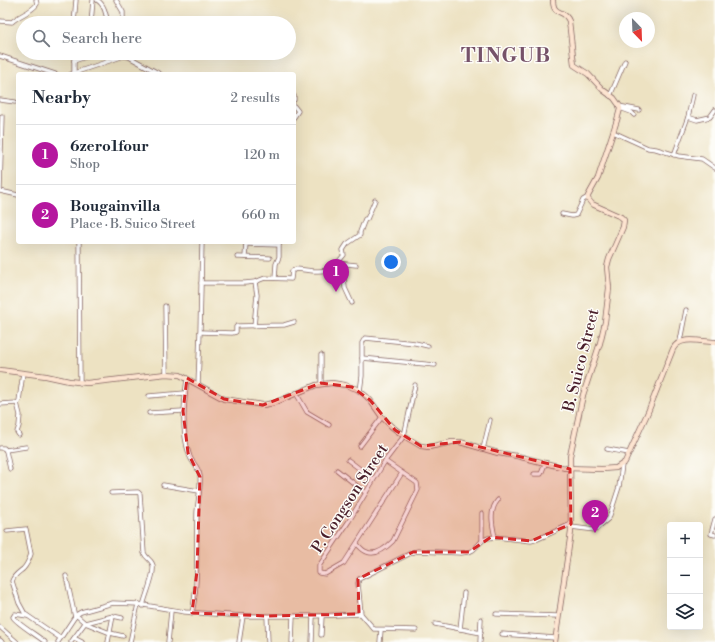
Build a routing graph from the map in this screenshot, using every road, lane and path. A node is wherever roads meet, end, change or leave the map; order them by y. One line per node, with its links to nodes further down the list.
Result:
1 (36, 0): 7 (street)
2 (76, 0): 8 (street)
3 (93, 0): 9 (street)
4 (97, 0): 10 (street)
5 (116, 0): 11 (street)
6 (553, 0): 24 (street)
7 (20, 16)
8 (75, 16)
9 (92, 16)
10 (107, 16)
11 (123, 16)
12 (16, 18): 13 (street)
13 (0, 21)
14 (0, 56): 19 (street)
15 (113, 60): 21 (street)
16 (134, 60): 22 (street)
17 (74, 61): 20 (street)
18 (625, 62): 24 (street)
19 (49, 72)
20 (73, 72)
21 (79, 72)
22 (156, 72)
23 (693, 95): 32 (street)
24 (610, 96): 27 (street)
25 (0, 100): 26 (street)
26 (15, 102)
27 (619, 107): 28 (street); 30 (street); 33 (street)
28 (639, 110)
29 (715, 110): 32 (street)
30 (634, 115)
31 (2, 116): 35 (street)
32 (688, 117): 34 (street)
33 (613, 132): 34 (street); 38 (street)
34 (674, 155): 36 (street)
35 (1, 164): 37 (street)
36 (715, 168)
37 (16, 195)
38 (588, 198): 40 (street); 98 (street, B. Suico Street)
39 (375, 200): 48 (street)
40 (562, 214)
41 (79, 244): 70 (street)
42 (202, 244): 53 (street)
43 (246, 244): 46 (street)
44 (279, 244): 51 (street)
45 (237, 257): 46 (street)
46 (245, 257): 47 (street)
47 (270, 258)
48 (337, 264): 49 (street); 50 (street)
49 (356, 265)
50 (330, 270): 51 (street); 54 (street)
51 (275, 278): 52 (street)
52 (255, 282): 53 (street); 58 (street)
53 (201, 283): 59 (street)
54 (352, 303)
55 (165, 306): 68 (street)
56 (686, 310): 60 (street)
57 (294, 322): 58 (street)
58 (254, 326): 59 (street)
59 (200, 332): 72 (street)
60 (680, 341): 61 (street); 93 (street)
61 (715, 342)
62 (428, 346): 64 (street)
63 (321, 355): 71 (street)
64 (362, 358): 65 (street); 74 (street)
65 (435, 365)
66 (0, 370): 67 (street)
67 (23, 373): 70 (street); 78 (street)
68 (166, 374): 69 (street); 70 (street)
69 (186, 378): 72 (street); 75 (street)
70 (80, 383)
71 (321, 383): 74 (street); 76 (street)
72 (198, 385): 76 (street)
73 (415, 385): 86 (street)
74 (360, 391): 82 (street)
75 (185, 393): 77 (street); 80 (street)
76 (296, 393): 84 (street)
77 (149, 396)
78 (17, 403): 79 (street); 85 (street)
79 (0, 404)
80 (183, 411): 81 (street); 105 (street)
81 (149, 413)
82 (382, 417): 86 (street); 87 (street)
83 (490, 420): 90 (street)
84 (328, 425)
85 (19, 435)
86 (404, 436): 90 (street); 95 (street, P. Congson Street)
87 (360, 446)
88 (26, 447): 92 (street)
89 (0, 448): 92 (street)
90 (483, 449): 96 (street)
91 (607, 449): 93 (street)
92 (6, 450): 99 (street)
93 (629, 453): 97 (street)
94 (348, 460): 103 (street)
95 (385, 461): 101 (street); 103 (street, P. Congson Street)
96 (545, 464): 98 (street); 102 (street)
97 (622, 465): 98 (street); 111 (street)
98 (570, 468): 111 (street, B. Suico Street)
99 (10, 469)
100 (337, 470): 106 (street)
101 (402, 473): 116 (street); 116 (street)
102 (534, 474)
103 (373, 479): 106 (street, P. Congson Street)
104 (163, 485): 105 (street)
105 (199, 491): 122 (street)
106 (366, 492): 116 (street, P. Congson Street)
107 (111, 493): 120 (street)
108 (498, 500): 114 (street)
109 (482, 512): 115 (street)
110 (715, 519): 113 (street)
111 (571, 525): 114 (street); 133 (street, B. Suico Street)
112 (7, 531): 125 (street)
113 (713, 535)
114 (495, 537): 115 (street)
115 (482, 541): 123 (street)
116 (357, 544)
117 (66, 576): 126 (street)
118 (464, 593): 139 (street)
119 (138, 604): 120 (street); 126 (street); 156 (street)
120 (143, 606): 121 (street)
121 (171, 611): 122 (street); 157 (street)
122 (192, 613): 128 (street)
123 (361, 614): 132 (street); 140 (street)
124 (496, 614): 133 (street)
125 (27, 616): 148 (street); 153 (street)
126 (76, 616): 136 (street); 148 (street)
127 (113, 616): 134 (street); 136 (street); 142 (street)
128 (243, 616): 129 (street); 158 (street)
129 (267, 616): 130 (street); 159 (street)
130 (293, 616): 131 (street); 160 (street)
131 (313, 616): 132 (street); 161 (street)
132 (322, 616): 146 (street)
133 (558, 616): 150 (street, B. Suico Street)
134 (122, 618)
135 (481, 619): 143 (street)
136 (85, 623): 142 (street); 149 (street)
137 (435, 624): 139 (street)
138 (0, 627): 152 (street)
139 (460, 629): 143 (street)
140 (381, 630): 141 (street); 162 (street)
141 (416, 630)
142 (110, 633): 145 (street); 155 (street)
143 (481, 633): 163 (street)
144 (502, 634): 150 (street)
145 (123, 636)
146 (321, 636)
147 (0, 640): 151 (street)
148 (59, 640)
149 (72, 640): 154 (street)
150 (555, 640)
151 (2, 642)
152 (17, 642)
153 (45, 642)
154 (82, 642)
155 (108, 642)
156 (130, 642)
157 (168, 642)
158 (239, 642)
159 (268, 642)
160 (292, 642)
161 (312, 642)
162 (380, 642)
163 (480, 642)

